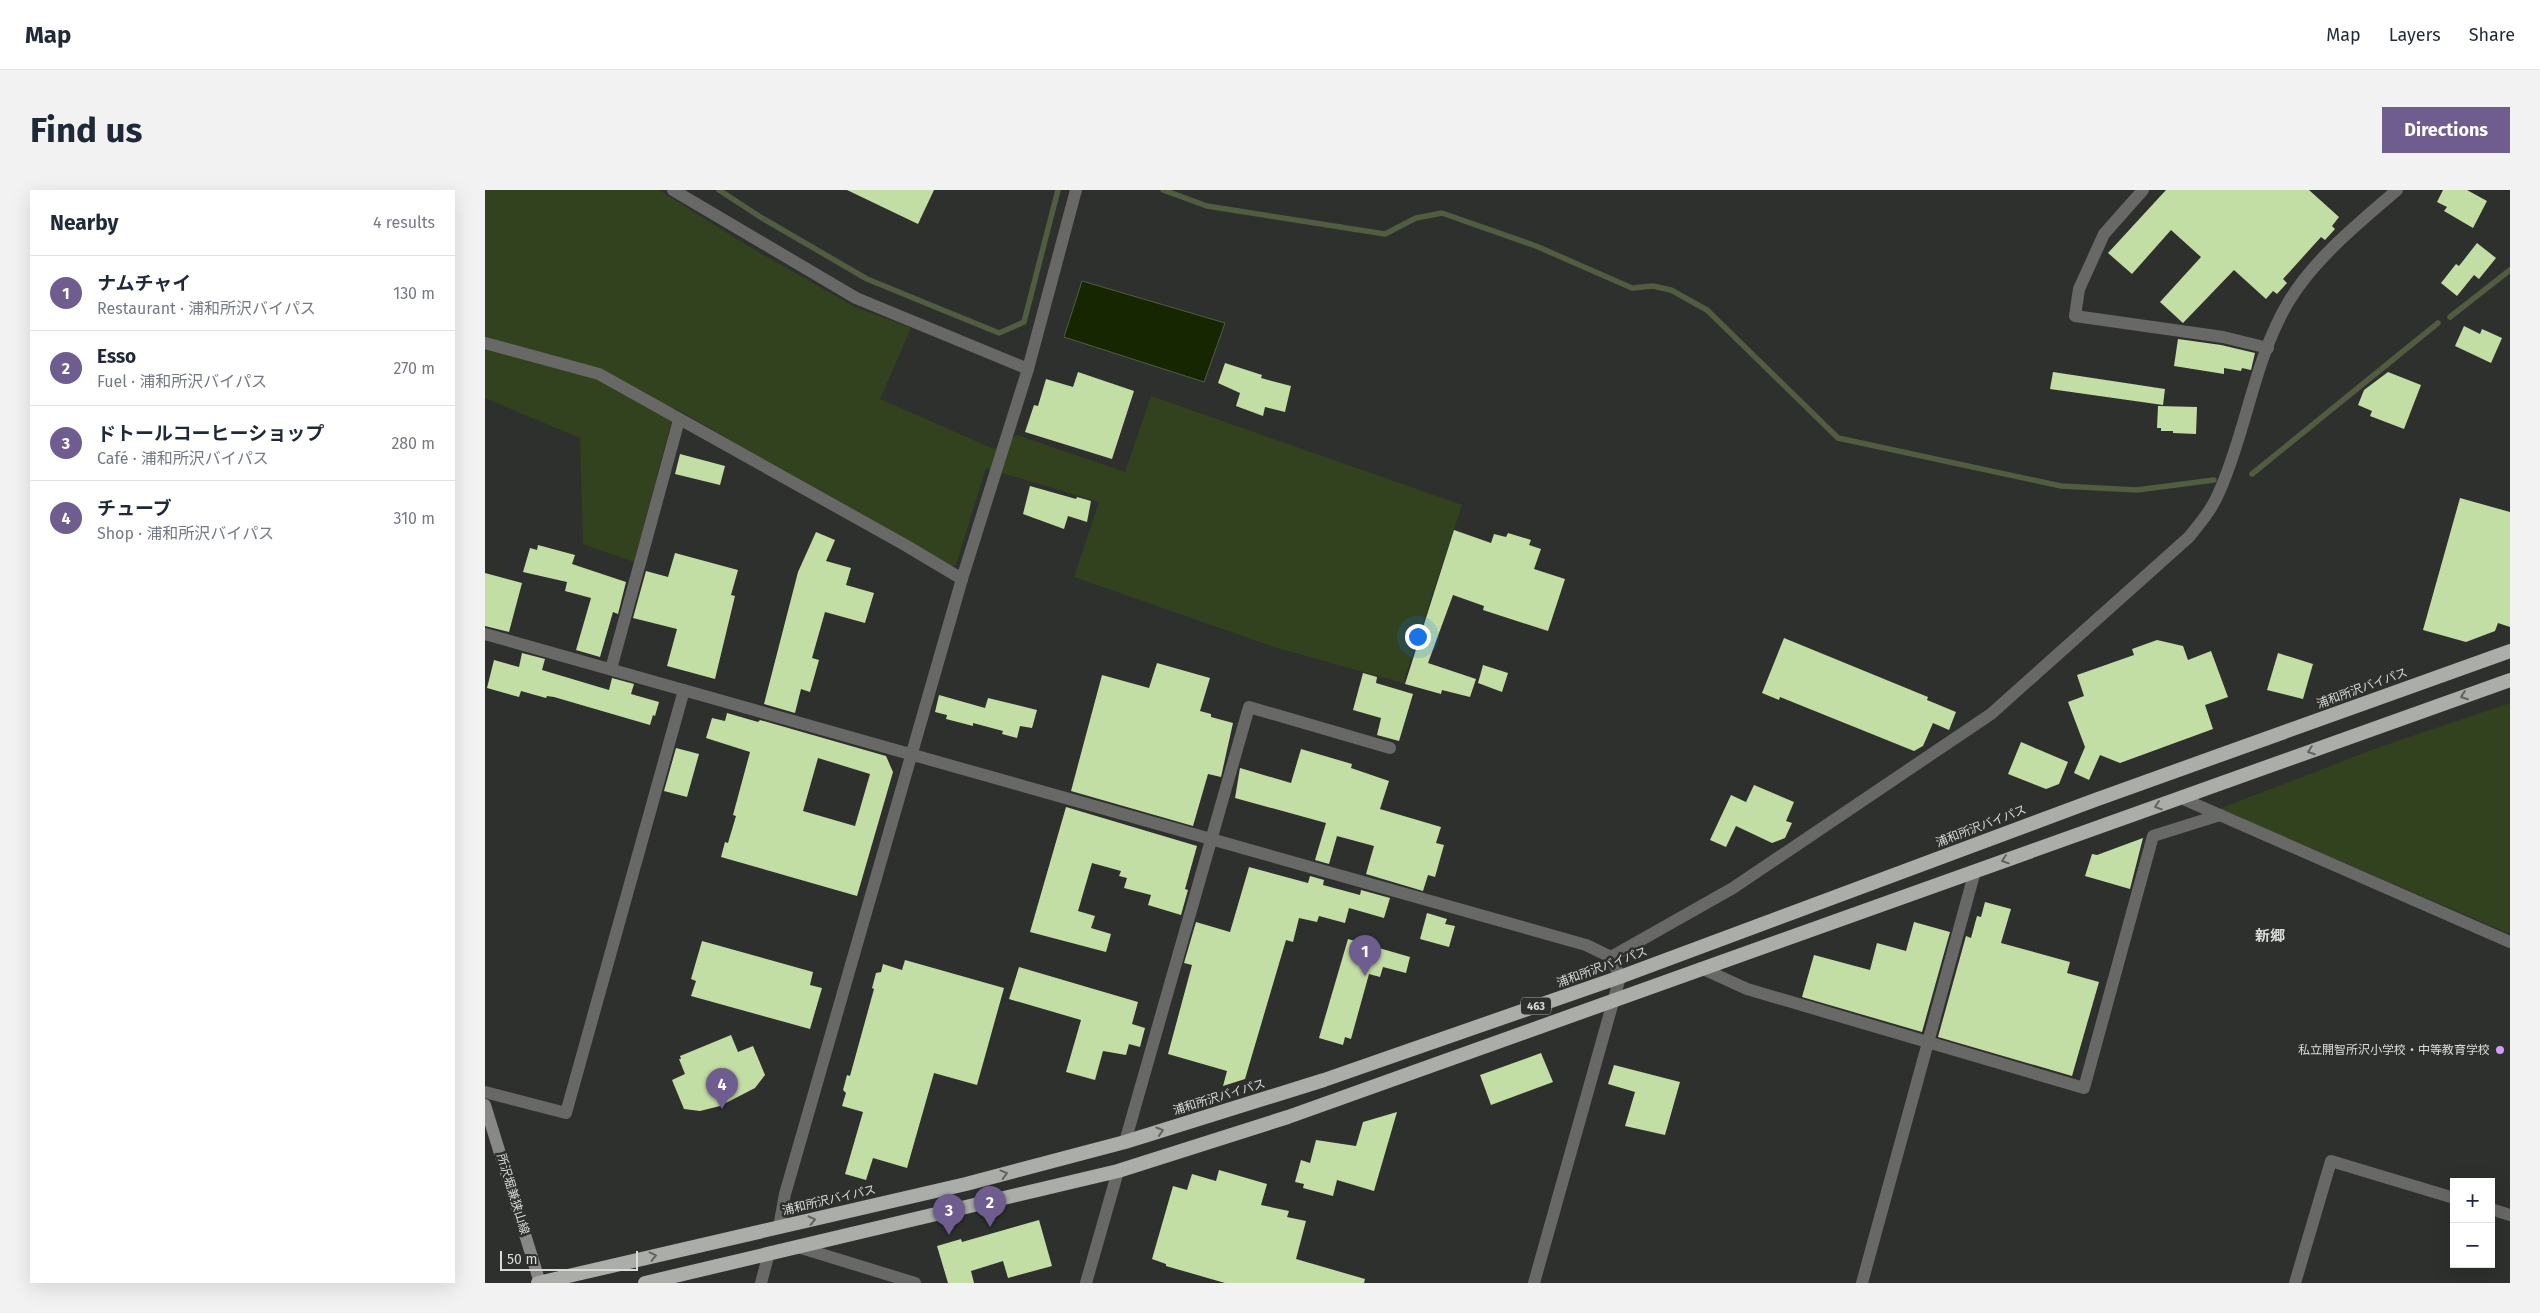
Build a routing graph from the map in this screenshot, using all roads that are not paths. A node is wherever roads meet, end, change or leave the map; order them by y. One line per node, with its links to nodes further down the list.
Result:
1 (673, 190): 7 (street)
2 (1075, 190): 7 (street)
3 (2143, 190): 6 (street)
4 (2397, 190): 6 (street)
5 (485, 343): 8 (street)
6 (2267, 348): 22 (street)
7 (1028, 369): 9 (street)
8 (679, 420): 9 (street); 12 (street)
9 (961, 579): 16 (street)
10 (485, 634): 12 (street)
11 (2510, 651): 24 (highway, 浦和所沢バイパス / 463)
12 (611, 669): 14 (street)
13 (2510, 680): 17 (highway, 463, one-way to 17)
14 (684, 690): 16 (street); 27 (street)
15 (1390, 748): 19 (street)
16 (910, 755): 19 (street); 34 (street)
17 (2181, 798): 18 (street); 20 (highway, 463, one-way to 20)
18 (2219, 814): 21 (street); 26 (street)
19 (1211, 840): 22 (street); 29 (street)
20 (1975, 871): 23 (highway, 463); 26 (street)
21 (2510, 942)
22 (1611, 957): 24 (street)
23 (1701, 968): 25 (highway, 463); 26 (street)
24 (1620, 977): 25 (street); 29 (highway, 浦和所沢バイパス / 463, one-way to 24)
25 (1614, 1000): 30 (highway, 463); 42 (street)
26 (1930, 1043): 43 (street)
27 (485, 1092)
28 (485, 1105): 37 (main road, 所沢堀兼狭山線)
29 (1125, 1142): 34 (highway, 浦和所沢バイパス / 463, one-way to 29)
30 (1118, 1171): 35 (highway, 463); 41 (street)
31 (2450, 1197): 44 (street)
32 (2495, 1210): 33 (street)
33 (2510, 1215)
34 (779, 1227): 37 (highway, 浦和所沢バイパス / 463, one-way to 34)
35 (798, 1247): 36 (highway, 463); 40 (street)
36 (769, 1253): 38 (highway, 463); 39 (street)
37 (539, 1283)
38 (645, 1283)
39 (761, 1283)
40 (915, 1283)
41 (1086, 1283)
42 (1534, 1283)
43 (1862, 1283)
44 (2295, 1283)

